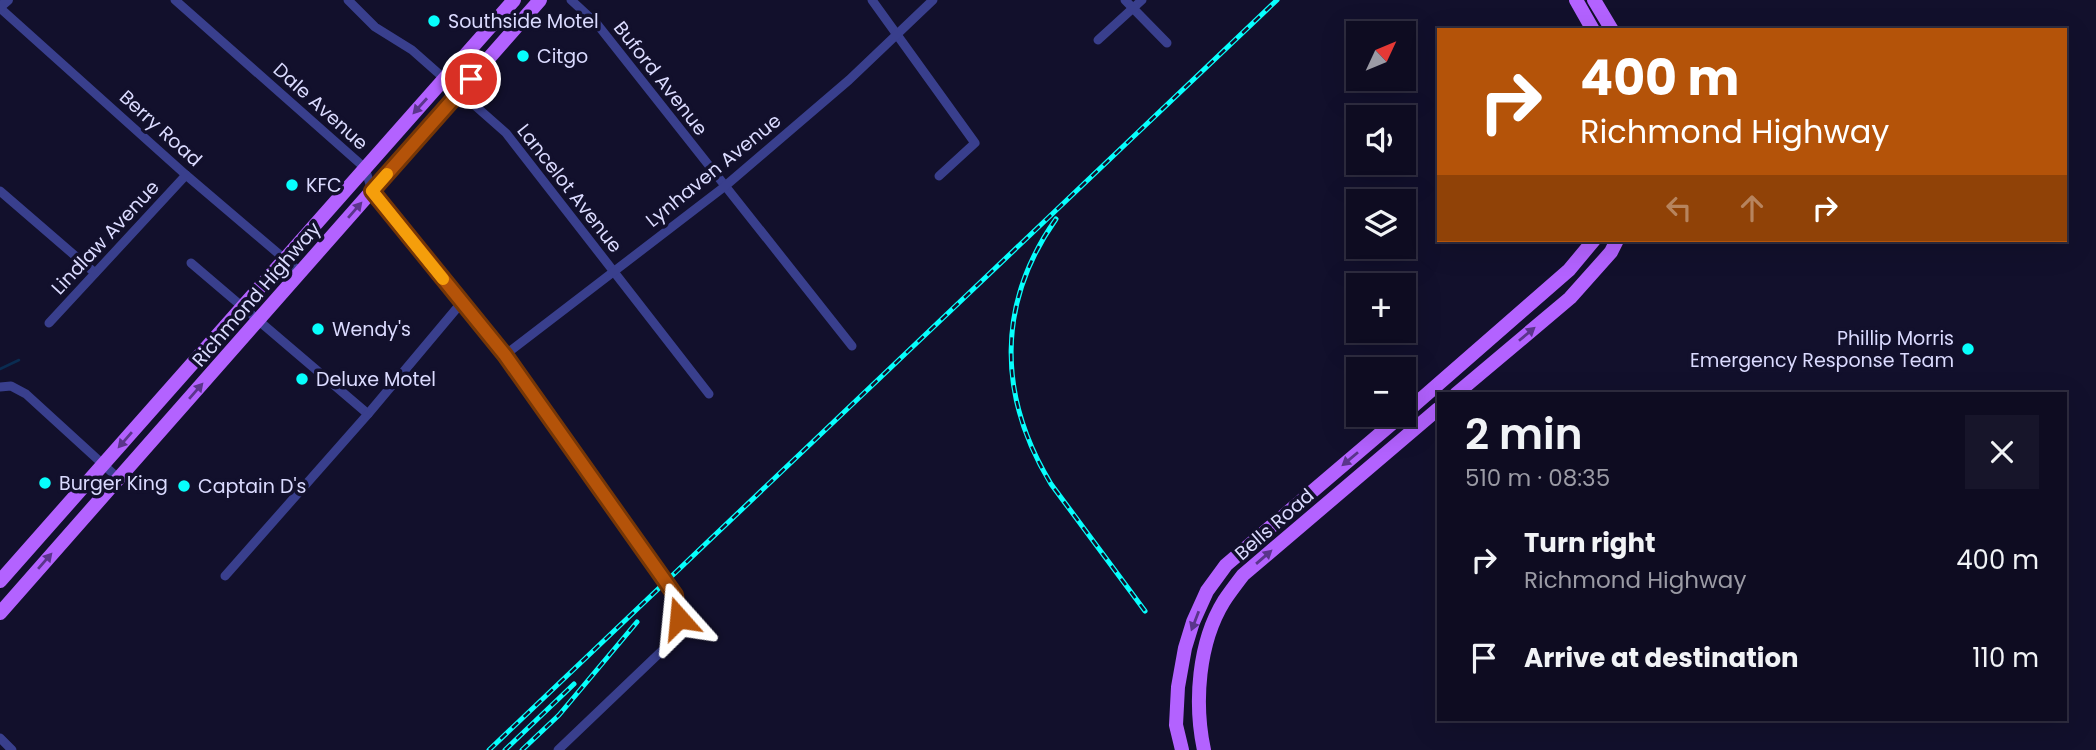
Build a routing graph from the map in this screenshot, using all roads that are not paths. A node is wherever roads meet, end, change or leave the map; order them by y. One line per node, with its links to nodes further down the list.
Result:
1 (8, 0): 13 (street)
2 (175, 0): 22 (street, Dale Avenue)
3 (348, 0): 20 (street, Lancelot Avenue)
4 (514, 0): 20 (main road, Richmond Highway)
5 (540, 0): 21 (main road, Richmond Highway)
6 (571, 0): 25 (street, Buford Avenue)
7 (872, 0): 17 (street)
8 (933, 0): 17 (street, Lynhaven Avenue)
9 (1125, 0): 14 (street)
10 (1142, 0): 14 (street)
11 (1576, 0): 15 (main road)
12 (1594, 0): 16 (main road)
13 (0, 8): 23 (street, Berry Road)
14 (1133, 8): 18 (street); 19 (street)
15 (1592, 28)
16 (1611, 28)
17 (897, 34): 24 (street); 25 (street, Lynhaven Avenue)
18 (1098, 40)
19 (1167, 43)
20 (445, 79): 21 (street, Lancelot Avenue); 22 (main road, Richmond Highway, one-way to 22)
21 (460, 92): 27 (main road, Richmond Highway); 32 (street, Lancelot Avenue)
22 (365, 168): 27 (street, Dale Avenue); 30 (main road, Richmond Highway)
23 (186, 174): 30 (street, Berry Road); 34 (street, Lindlaw Avenue)
24 (939, 176)
25 (724, 187): 32 (street, Lynhaven Avenue); 39 (street, Buford Avenue)
26 (0, 191): 34 (street)
27 (372, 191): 33 (main road, Richmond Highway, one-way to 27); 35 (street, Dale Avenue)
28 (1592, 242): 40 (main road, Bells Road)
29 (1616, 242): 42 (main road, one-way to 29)
30 (285, 259): 33 (street, Berry Road); 36 (main road, Richmond Highway)
31 (191, 263): 36 (street)
32 (613, 271): 41 (street, Lynhaven Avenue); 45 (street, Lancelot Avenue)
33 (300, 272): 37 (main road, Richmond Highway)
34 (95, 273): 38 (street, Lindlaw Avenue)
35 (462, 302): 41 (street, Dale Avenue); 48 (street)
36 (244, 305): 37 (street); 50 (main road, Richmond Highway, one-way to 50)
37 (259, 319): 48 (street); 51 (main road, Richmond Highway, one-way to 37)
38 (49, 323)
39 (852, 346)
40 (1482, 347): 42 (main road); 46 (main road, Bells Road)
41 (505, 355): 59 (street, Dale Avenue)
42 (1493, 362): 44 (main road)
43 (0, 387): 50 (street)
44 (1458, 392)
45 (709, 394)
46 (1416, 403)
47 (1437, 409): 53 (main road, Bells Road)
48 (368, 414): 54 (street)
49 (1388, 427): 52 (main road, Bells Road, one-way to 52)
50 (103, 464): 51 (street); 55 (main road, Richmond Highway)
51 (118, 478): 56 (main road, Richmond Highway, one-way to 51)
52 (1290, 510): 53 (main road); 60 (main road, Bells Road, one-way to 60)
53 (1302, 524): 61 (main road, Bells Road, one-way to 53)
54 (225, 576)
55 (0, 582)
56 (0, 613)
57 (0, 738): 58 (street)
58 (12, 750)
59 (558, 750)
60 (1182, 750)
61 (1204, 750)

